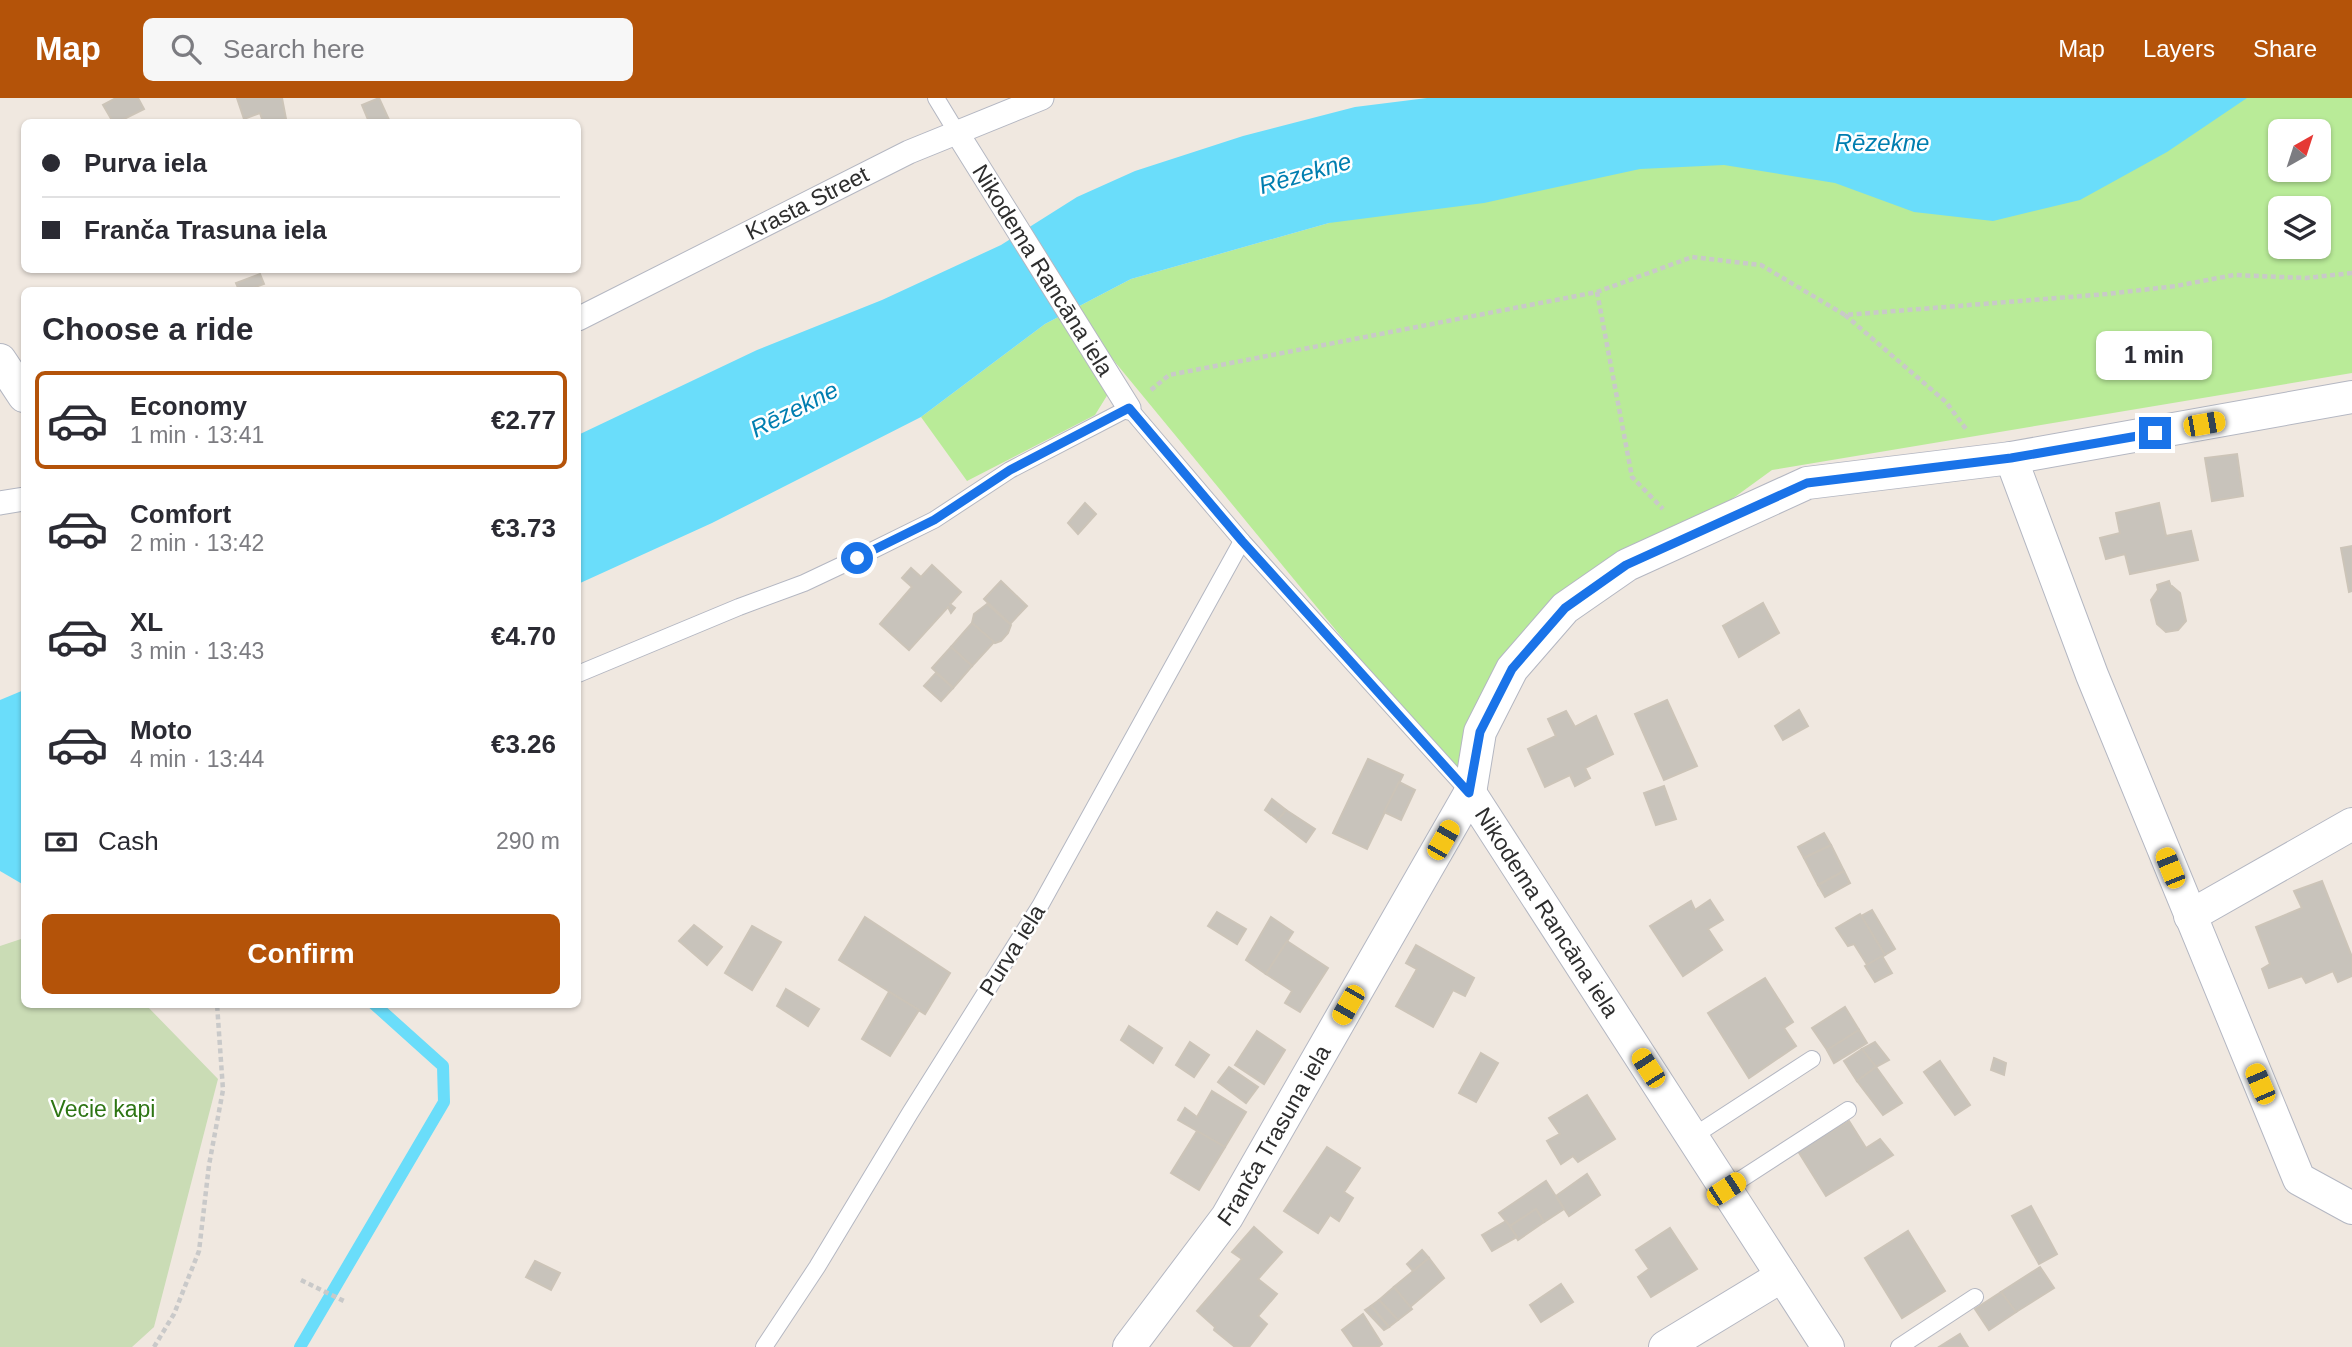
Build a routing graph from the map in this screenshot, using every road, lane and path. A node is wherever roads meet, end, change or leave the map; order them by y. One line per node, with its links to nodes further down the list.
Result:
1 (936, 98): 3 (lane, Nikodema Rancāna iela)
2 (1042, 98): 3 (street, Krasta Street)
3 (956, 131): 7 (street, Krasta Street); 11 (street, Nikodema Rancāna iela)
4 (2352, 273): 6 (path)
5 (1597, 292): 6 (path); 11 (path); 15 (path)
6 (1844, 315): 12 (path)
7 (581, 317)
8 (0, 360): 9 (street)
9 (21, 392)
10 (2352, 397): 12 (street, Franča Trasuna iela)
11 (1129, 408): 16 (lane, Nikodema Rancāna iela); 17 (lane)
12 (2000, 459): 15 (street, Franča Trasuna iela); 20 (street)
13 (21, 500): 14 (street)
14 (0, 503)
15 (1690, 536): 18 (street, Franča Trasuna iela)
16 (1242, 541): 18 (lane, Nikodema Rancāna iela); 32 (lane, Purva iela)
17 (581, 673)
18 (1469, 793): 24 (street, Nikodema Rancāna iela); 33 (street, Franča Trasuna iela)
19 (2352, 824): 20 (street)
20 (2190, 916): 26 (street)
21 (217, 1008): 31 (path)
22 (1812, 1059): 24 (lane)
23 (1848, 1110): 25 (lane)
24 (1692, 1137): 25 (street, Nikodema Rancāna iela)
25 (1726, 1189): 27 (street, Nikodema Rancāna iela)
26 (2352, 1208)
27 (1782, 1276): 34 (street); 35 (street, Nikodema Rancāna iela)
28 (301, 1280): 30 (path)
29 (1975, 1297): 36 (lane)
30 (346, 1302)
31 (154, 1347)
32 (764, 1347)
33 (1129, 1347)
34 (1665, 1347)
35 (1828, 1347)
36 (1899, 1347)

